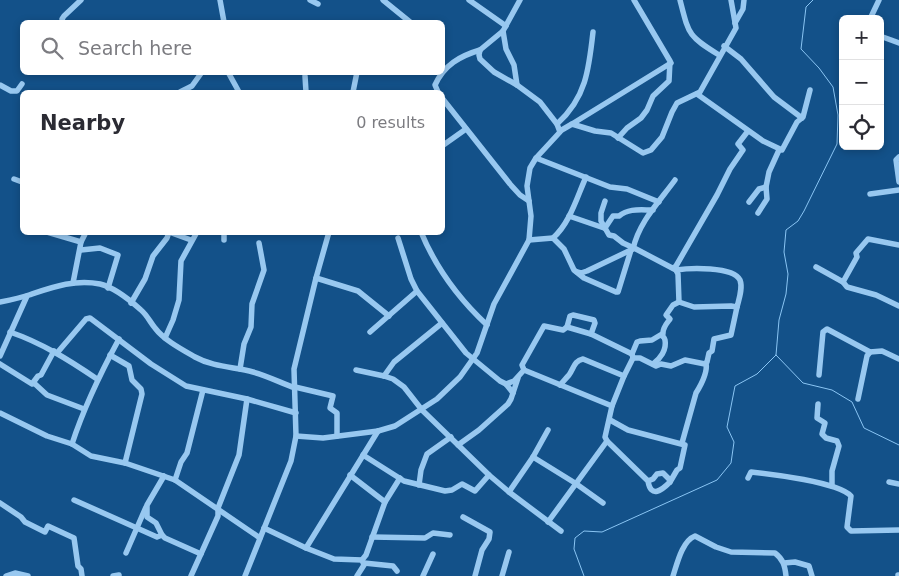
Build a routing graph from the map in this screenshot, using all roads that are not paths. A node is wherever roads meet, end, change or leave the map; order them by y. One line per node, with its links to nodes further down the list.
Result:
1 (81, 0): 15 (street)
2 (220, 0): 16 (street)
3 (310, 0): 13 (street)
4 (383, 0): 17 (street)
5 (469, 0): 12 (street)
6 (520, 0): 19 (street)
7 (634, 0): 26 (street)
8 (680, 0): 25 (street)
9 (744, 0): 18 (street)
10 (879, 0): 14 (street)
11 (733, 1): 18 (street)
12 (476, 3): 19 (street)
13 (318, 4)
14 (872, 15)
15 (62, 20)
16 (224, 20)
17 (408, 20)
18 (736, 23): 23 (street)
19 (504, 29): 24 (street); 28 (street)
20 (593, 32): 47 (street)
21 (884, 37): 22 (street)
22 (899, 43)
23 (724, 46): 25 (street); 46 (street)
24 (480, 50): 27 (street); 36 (street)
25 (719, 54): 44 (street)
26 (671, 63): 48 (street); 52 (street)
27 (445, 70)
28 (516, 74): 36 (street); 43 (street)
29 (200, 75): 37 (street)
30 (230, 75): 38 (street)
31 (356, 75): 40 (street)
32 (442, 75): 41 (street)
33 (305, 76): 39 (street)
34 (22, 84): 35 (street)
35 (0, 85)
36 (517, 85): 43 (street)
37 (184, 90)
38 (238, 90)
39 (306, 90)
40 (353, 90)
41 (437, 90)
42 (810, 90): 46 (street)
43 (526, 92): 47 (street)
44 (697, 94): 51 (street); 52 (street)
45 (445, 102): 49 (street)
46 (802, 118): 54 (street)
47 (557, 124): 50 (street)
48 (572, 124): 50 (street); 52 (street)
49 (466, 129): 53 (street); 65 (street)
50 (560, 131): 56 (street)
51 (748, 131): 54 (street); 92 (street)
52 (618, 138)
53 (445, 144)
54 (779, 150): 62 (street)
55 (899, 157): 61 (street)
56 (536, 158): 57 (street); 65 (street)
57 (586, 177): 67 (street); 71 (street)
58 (14, 179): 60 (street)
59 (675, 180): 67 (street)
60 (20, 181)
61 (899, 182)
62 (766, 187): 68 (street); 70 (street)
63 (899, 190): 64 (street)
64 (870, 194)
65 (529, 201): 85 (street)
66 (605, 201): 72 (street)
67 (659, 202): 69 (street)
68 (749, 202)
69 (653, 210): 72 (street); 89 (street)
70 (758, 213)
71 (569, 216): 72 (street); 82 (street)
72 (605, 228): 89 (street)
73 (59, 235): 86 (street)
74 (84, 235): 86 (street)
75 (168, 235): 102 (street)
76 (177, 235): 83 (street)
77 (196, 235): 83 (street)
78 (224, 235): 84 (street)
79 (327, 235): 94 (street)
80 (422, 235): 107 (street)
81 (398, 238): 98 (street)
82 (553, 238): 85 (street); 93 (street)
83 (191, 240): 113 (street)
84 (224, 240)
85 (528, 240): 107 (street)
86 (81, 242): 90 (street)
87 (259, 243): 125 (street)
88 (899, 245): 95 (street)
89 (632, 249): 92 (street); 93 (street); 93 (street)
90 (81, 250): 96 (street); 97 (street)
91 (816, 267): 95 (street)
92 (675, 269): 101 (street); 104 (street)
93 (577, 272)
94 (316, 278): 105 (street); 136 (street)
95 (842, 282): 103 (street)
96 (73, 283): 97 (street); 99 (street)
97 (108, 288): 102 (street)
98 (417, 291): 105 (street); 106 (street)
99 (27, 296): 100 (street); 109 (street)
100 (0, 302)
101 (679, 302): 104 (street); 112 (street)
102 (131, 303): 113 (street)
103 (899, 306)
104 (737, 307): 122 (street)
105 (389, 316): 110 (street)
106 (442, 323): 120 (street); 129 (street)
107 (487, 325): 120 (street)
108 (567, 327): 111 (street); 111 (street); 127 (street)
109 (10, 332): 115 (street); 118 (street)
110 (370, 332)
111 (591, 334): 119 (street)
112 (662, 334): 119 (street); 124 (street)
113 (165, 338): 125 (street)
114 (118, 339): 115 (street); 117 (street); 137 (street)
115 (55, 352): 132 (street); 133 (street)
116 (870, 352): 121 (street); 128 (street); 140 (street)
117 (110, 355): 132 (street); 159 (street)
118 (0, 356)
119 (633, 356): 124 (street); 131 (street)
120 (473, 359): 134 (street); 144 (street)
121 (899, 359)
122 (706, 363): 124 (street); 154 (street)
123 (0, 364): 133 (street)
124 (653, 364)
125 (240, 370): 136 (street)
126 (356, 370): 129 (street)
127 (524, 370): 130 (street); 135 (street)
128 (819, 375)
129 (384, 376): 144 (street)
130 (518, 376): 134 (street); 138 (street)
131 (624, 376): 135 (street); 142 (street)
132 (97, 379): 143 (street)
133 (34, 383): 143 (street)
134 (506, 384): 138 (street)
135 (560, 385): 142 (street)
136 (295, 388): 146 (street); 151 (street)
137 (203, 390): 139 (street); 165 (street)
138 (513, 393): 156 (street)
139 (247, 399): 146 (street); 179 (street)
140 (858, 399)
141 (818, 404): 172 (street)
142 (612, 406): 147 (street)
143 (84, 410): 155 (street)
144 (422, 410): 149 (street); 152 (street)
145 (0, 413): 155 (street)
146 (296, 413): 150 (street)
147 (610, 420): 153 (street); 154 (street)
148 (548, 430): 158 (street)
149 (378, 431): 151 (street); 157 (street)
150 (296, 436): 151 (street); 183 (street)
151 (337, 436)
152 (451, 437): 156 (street); 171 (street)
153 (606, 441): 166 (street); 169 (street)
154 (682, 443): 167 (street)
155 (72, 444): 159 (street)
156 (458, 445): 161 (street)
157 (363, 455): 160 (street); 163 (street)
158 (532, 457): 169 (street); 173 (street)
159 (125, 463): 162 (street)
160 (350, 475): 175 (street); 190 (street)
161 (489, 475): 171 (street); 173 (street)
162 (164, 476): 165 (street); 178 (street)
163 (400, 478): 171 (street); 175 (street)
164 (748, 478): 172 (street)
165 (175, 480): 179 (street)
166 (648, 481): 167 (street); 167 (street)
167 (670, 482)
168 (889, 482): 170 (street)
169 (575, 483): 177 (street); 181 (street)
170 (899, 484)
171 (419, 485)
172 (832, 486): 184 (street)
173 (509, 492): 181 (street)
174 (74, 500): 182 (street)
175 (385, 502): 188 (street)
176 (0, 503): 201 (street)
177 (603, 503)
178 (147, 505): 182 (street); 186 (street)
179 (218, 508): 189 (street); 193 (street)
180 (463, 517): 207 (street)
181 (548, 522): 185 (street)
182 (135, 528): 186 (street); 192 (street)
183 (264, 528): 189 (street); 190 (street)
184 (899, 530)
185 (561, 531)
186 (162, 535): 193 (street)
187 (450, 535): 188 (street)
188 (372, 537): 195 (street)
189 (260, 538): 204 (street)
190 (306, 548): 195 (street)
191 (509, 552): 208 (street)
192 (126, 553)
193 (201, 554): 203 (street)
194 (433, 554): 206 (street)
195 (363, 562): 197 (street); 205 (street)
196 (784, 563): 209 (street); 210 (street); 211 (street)
197 (397, 571)
198 (119, 575): 202 (street)
199 (6, 576): 200 (street)
200 (28, 576)
201 (82, 576)
202 (113, 576)
203 (191, 576)
204 (246, 576)
205 (357, 576)
206 (423, 576)
207 (475, 576)
208 (502, 576)
209 (672, 576)
210 (786, 576)
211 (812, 576)

